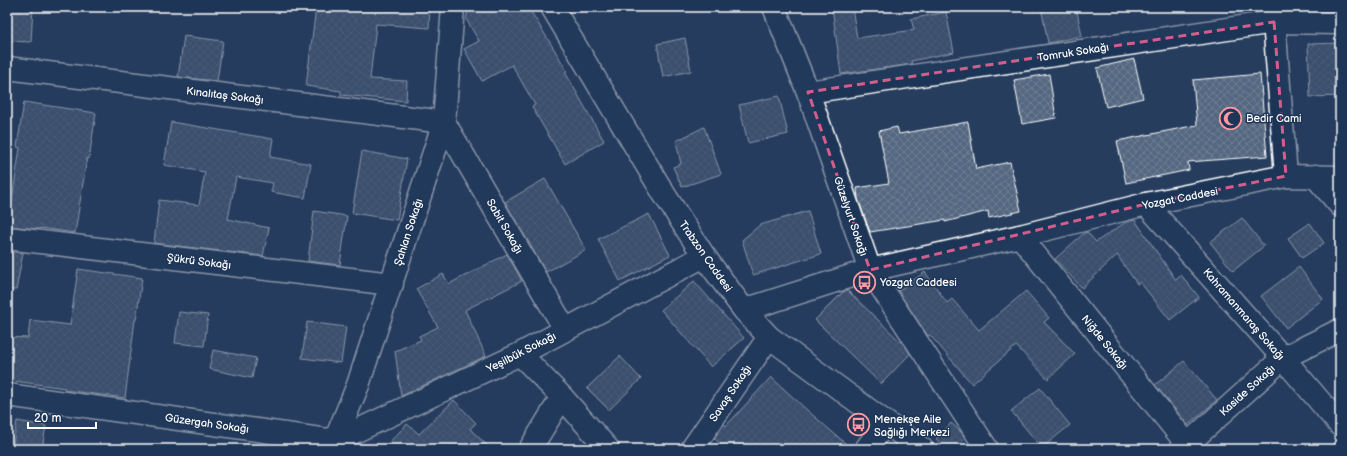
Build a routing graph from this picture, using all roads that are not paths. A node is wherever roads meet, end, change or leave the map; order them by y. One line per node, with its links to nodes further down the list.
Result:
1 (453, 7): 8 (street, Şahlan Sokağı)
2 (552, 7): 16 (street, Trabzon Caddesi)
3 (774, 7): 7 (street, Güzelyurt Sokağı)
4 (1273, 14): 5 (street, Tomruk Sokağı); 7 (street, Tomruk Sokağı); 9 (street)
5 (1340, 23)
6 (7, 68): 8 (street, Kınalıtaş Sokağı)
7 (808, 92): 17 (street, Güzelyurt Sokağı)
8 (444, 122): 18 (street, Şahlan Sokağı); 20 (street, Sabit Sokağı)
9 (1286, 176): 10 (street, Yozgat Caddesi); 12 (street, Yozgat Caddesi)
10 (1315, 176): 11 (street, Yozgat Caddesi); 13 (street)
11 (1340, 177)
12 (1146, 204): 14 (street, Yozgat Caddesi); 24 (street, Kahramanmaraş Sokağı)
13 (1340, 205)
14 (1020, 236): 17 (street, Yozgat Caddesi); 30 (street, Niğde Sokağı)
15 (7, 238): 18 (street, Şükrü Sokağı)
16 (704, 256): 19 (street, Trabzon Caddesi); 20 (street, Yeşilbük Sokağı)
17 (870, 270): 19 (street, Yozgat Caddesi); 36 (street, Güzelyurt Sokağı)
18 (392, 284): 29 (street, Şahlan Sokağı)
19 (744, 310): 22 (street, Trabzon Caddesi)
20 (565, 329): 23 (street, Yeşilbük Sokağı)
21 (1340, 330): 24 (street, Kaside Sokağı)
22 (768, 336): 27 (street, Trabzon Caddesi); 33 (street, Savaş Sokağı)
23 (520, 354): 26 (street); 29 (street, Yeşilbük Sokağı)
24 (1282, 358): 28 (street, Kahramanmaraş Sokağı); 30 (street, Kaside Sokağı)
25 (7, 395): 29 (street, Güzergah Sokağı)
26 (562, 397): 31 (street); 32 (street)
27 (886, 423): 34 (street); 35 (street, Trabzon Caddesi)
28 (1340, 425)
29 (333, 445)
30 (1186, 447)
31 (530, 449)
32 (608, 449)
33 (692, 449)
34 (866, 449)
35 (922, 449)
36 (987, 449)

